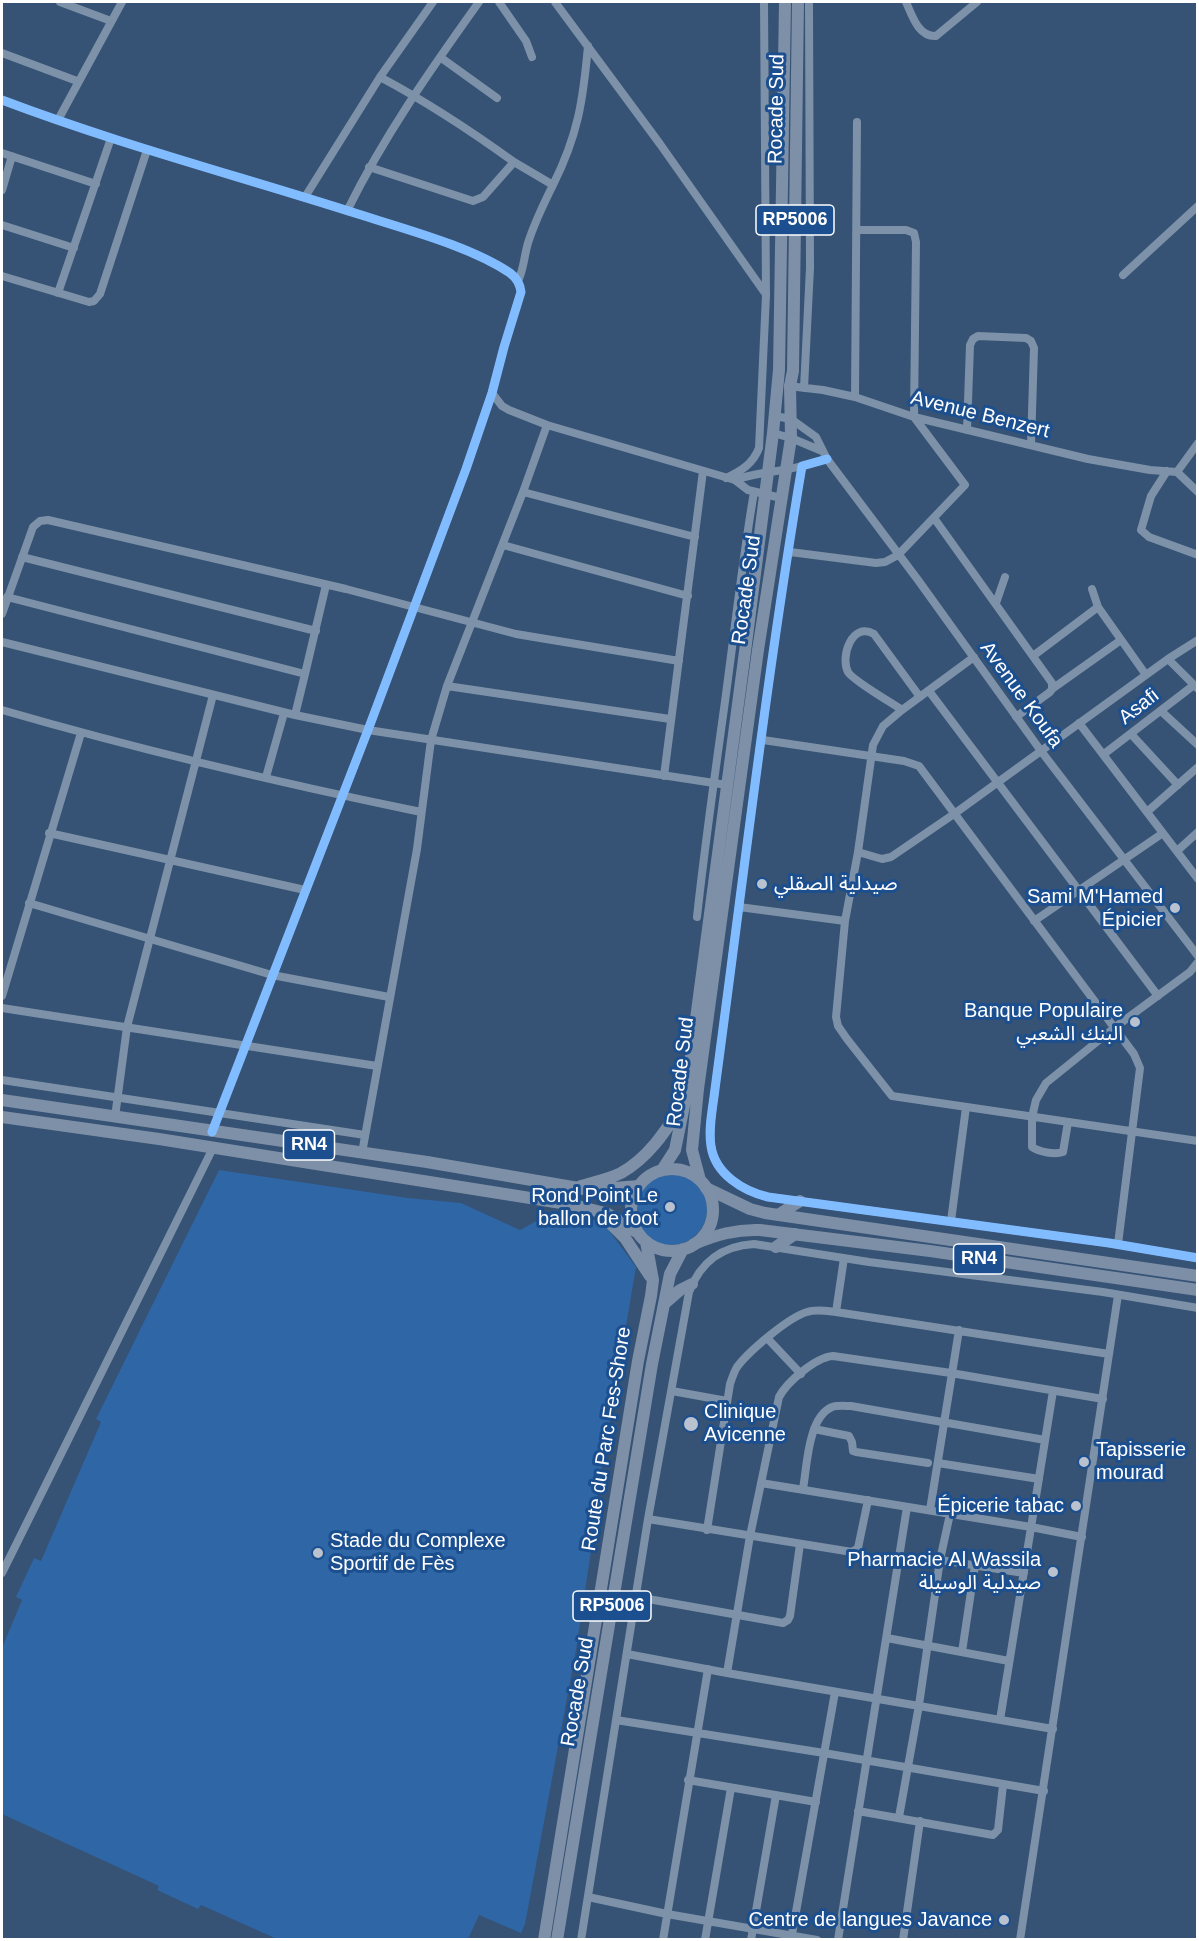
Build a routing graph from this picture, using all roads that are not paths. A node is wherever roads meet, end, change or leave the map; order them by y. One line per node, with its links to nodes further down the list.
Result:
1 (60, 2): 13 (street)
2 (122, 2): 13 (street)
3 (433, 2): 18 (street)
4 (479, 2): 16 (street)
5 (499, 2): 17 (street)
6 (555, 2): 14 (street)
7 (764, 2): 44 (street)
8 (784, 2): 46 (highway, Rocade Sud / RP5006)
9 (798, 2): 47 (highway, Rocade Sud / RP5006)
10 (809, 2): 48 (street)
11 (906, 2): 12 (street)
12 (977, 2)
13 (111, 21): 19 (street)
14 (588, 46): 32 (street); 44 (street)
15 (2, 53): 19 (street)
16 (440, 57): 20 (street); 21 (street)
17 (532, 57)
18 (380, 77): 20 (street); 34 (street)
19 (77, 81): 23 (street)
20 (414, 95): 29 (street); 30 (street)
21 (497, 98)
22 (2, 100): 23 (street)
23 (58, 120): 25 (street)
24 (857, 122): 38 (street)
25 (111, 138): 26 (street); 31 (street)
26 (147, 150): 34 (street); 43 (street)
27 (2, 153): 28 (street)
28 (12, 156): 31 (street); 33 (street)
29 (514, 162): 30 (street); 32 (street)
30 (369, 167): 36 (street)
31 (96, 184): 39 (street)
32 (553, 185): 42 (street)
33 (2, 190)
34 (305, 197): 36 (street)
35 (1197, 206): 40 (street)
36 (347, 211): 42 (street)
37 (2, 225): 39 (street)
38 (857, 230): 50 (street); 52 (street)
39 (74, 248): 43 (street)
40 (1123, 275)
41 (2, 276): 43 (street)
42 (518, 281): 49 (street)
43 (58, 293)
44 (766, 295): 45 (street)
45 (764, 322): 46 (street); 68 (street)
46 (780, 329): 47 (highway, Rocade Sud / RP5006)
47 (784, 385): 48 (street, Avenue Benzert); 51 (highway, Rocade Sud / RP5006); 53 (highway, Rocade Sud / RP5006)
48 (804, 388): 50 (street, Avenue Benzert)
49 (492, 393): 54 (street); 86 (street)
50 (855, 397): 52 (street, Avenue Benzert)
51 (775, 416): 53 (street, Avenue Koufa); 56 (highway, Rocade Sud / RP5006)
52 (914, 417): 55 (street, Avenue Benzert); 73 (street)
53 (791, 419): 57 (highway, Rocade Sud / RP5006); 60 (street, Avenue Koufa)
54 (547, 425): 64 (street); 69 (street)
55 (967, 430): 59 (street, Avenue Benzert); 59 (street)
56 (773, 433): 57 (street); 67 (highway, Rocade Sud / RP5006)
57 (791, 438): 60 (street); 63 (highway, Rocade Sud / RP5006)
58 (1197, 443): 66 (street)
59 (1031, 445): 65 (street, Avenue Benzert)
60 (822, 451): 61 (street, Avenue Koufa)
61 (826, 459): 62 (street); 77 (street, Avenue Koufa)
62 (802, 466): 63 (street); 76 (street)
63 (786, 470): 67 (street); 72 (highway, Rocade Sud / RP5006)
64 (703, 471): 68 (street); 74 (street)
65 (1167, 471): 66 (street, Avenue Benzert); 78 (street)
66 (1177, 472): 70 (street)
67 (768, 473): 68 (street); 71 (highway, Rocade Sud / RP5006)
68 (731, 479): 71 (street)
69 (523, 492): 74 (street); 75 (street)
70 (1197, 492)
71 (759, 493): 72 (street); 127 (street); 129 (highway, Rocade Sud / RP5006)
72 (781, 498): 162 (highway, Rocade Sud / RP5006)
73 (934, 518): 77 (street); 85 (street)
74 (695, 537): 83 (street)
75 (502, 545): 83 (street); 89 (street)
76 (790, 552): 77 (street); 118 (street)
77 (898, 555): 95 (street, Avenue Koufa)
78 (1197, 555)
79 (22, 557): 81 (street); 84 (street); 90 (street)
80 (1005, 577): 85 (street)
81 (326, 585): 86 (street); 90 (street)
82 (1092, 589): 87 (street)
83 (688, 596): 97 (street)
84 (7, 597): 88 (street); 98 (street)
85 (996, 603): 94 (street)
86 (414, 606): 89 (street); 114 (street)
87 (1098, 607): 91 (street); 94 (street)
88 (2, 614)
89 (472, 622): 97 (street); 100 (street)
90 (316, 631): 98 (street)
91 (1121, 640): 99 (street); 102 (street)
92 (1197, 640): 96 (street)
93 (2, 642): 104 (street)
94 (1033, 656): 102 (street)
95 (974, 657): 103 (street); 111 (street, Avenue Koufa)
96 (1168, 659): 99 (street); 101 (street)
97 (679, 661): 112 (street)
98 (305, 674): 110 (street)
99 (1146, 675): 113 (street)
100 (447, 686): 112 (street); 117 (street)
101 (1196, 687): 108 (street, Asafi)
102 (1052, 689): 111 (street)
103 (929, 691): 105 (street); 128 (street)
104 (213, 695): 109 (street); 123 (street)
105 (920, 697): 107 (street); 107 (street)
106 (2, 710): 115 (street)
107 (902, 710): 122 (street)
108 (1161, 711): 116 (street, Asafi); 119 (street)
109 (284, 713): 110 (street); 126 (street)
110 (295, 716): 114 (street)
111 (1016, 717): 120 (street, Avenue Koufa)
112 (670, 719): 125 (street)
113 (1079, 723): 120 (street); 121 (street)
114 (368, 730): 117 (street); 131 (street)
115 (81, 733): 123 (street); 136 (street)
116 (1131, 734): 121 (street, Asafi); 130 (street)
117 (431, 740): 125 (street); 133 (street)
118 (762, 740): 122 (street); 146 (street)
119 (1197, 745)
120 (1041, 751): 128 (street); 140 (street, Avenue Koufa)
121 (1104, 754): 132 (street)
122 (872, 757): 134 (street); 139 (street)
123 (197, 762): 126 (street); 141 (street)
124 (1197, 767): 130 (street)
125 (664, 776): 127 (street)
126 (266, 777): 131 (street)
127 (712, 783): 129 (street); 147 (street)
128 (997, 783): 134 (street); 144 (street)
129 (727, 785): 167 (highway, Rocade Sud / RP5006)
130 (1178, 785): 132 (street)
131 (342, 796): 133 (street); 143 (street)
132 (1148, 811): 137 (street)
133 (422, 812): 156 (street)
134 (954, 814): 139 (street); 149 (street)
135 (1197, 832): 138 (street)
136 (49, 833): 141 (street); 145 (street)
137 (1163, 833): 138 (street); 140 (street)
138 (1177, 851): 142 (street)
139 (858, 852): 148 (street)
140 (1125, 859): 144 (street); 151 (street, Avenue Koufa)
141 (171, 861): 143 (street); 150 (street)
142 (1197, 879)
143 (305, 890): 153 (street)
144 (1077, 891): 149 (street); 155 (street)
145 (29, 903): 150 (street); 154 (street)
146 (739, 908): 148 (street); 163 (street)
147 (697, 917)
148 (845, 921): 168 (street)
149 (1034, 921): 159 (street)
150 (151, 939): 153 (street); 158 (street)
151 (1197, 956)
152 (1197, 962): 155 (street)
153 (272, 975): 156 (street); 160 (street)
154 (2, 996)
155 (1158, 996): 159 (street)
156 (389, 997): 161 (street)
157 (2, 1008): 158 (street)
158 (127, 1027): 160 (street); 165 (street)
159 (1114, 1028): 174 (street); 176 (street)
160 (246, 1044): 161 (street); 169 (street)
161 (377, 1065): 178 (street)
162 (700, 1073): 163 (street); 173 (highway, Rocade Sud / RP5006)
163 (717, 1073): 170 (street)
164 (2, 1080): 165 (street)
165 (118, 1096): 169 (street); 172 (street)
166 (2, 1100): 172 (highway, RN4)
167 (685, 1101): 182 (highway, Rocade Sud / RP5006); 185 (highway)
168 (966, 1107): 174 (street); 189 (street)
169 (220, 1112): 177 (street); 178 (street)
170 (712, 1116): 173 (street); 186 (street)
171 (2, 1117): 180 (highway, RN4)
172 (115, 1117): 177 (highway, RN4)
173 (694, 1117): 183 (highway, Rocade Sud / RP5006)
174 (1032, 1117): 175 (street); 175 (street)
175 (1068, 1122): 176 (street)
176 (1133, 1130): 179 (street); 192 (street)
177 (212, 1131): 181 (highway, RN4)
178 (365, 1135): 181 (street)
179 (1197, 1141)
180 (213, 1148): 187 (highway, RN4); 234 (street)
181 (362, 1153): 185 (highway, RN4)
182 (662, 1170): 183 (highway, RN4); 184 (highway, RN4)
183 (703, 1184): 188 (main road, RN4); 193 (highway)
184 (639, 1186): 185 (highway, RN4); 191 (highway)
185 (574, 1188)
186 (800, 1201): 188 (main road); 189 (street)
187 (594, 1209): 191 (highway, RN4); 198 (highway)
188 (778, 1215): 197 (main road, RN4)
189 (951, 1221): 192 (street)
190 (795, 1234): 193 (main road, RN4); 194 (main road); 200 (main road, RN4)
191 (642, 1237): 193 (highway, RN4); 198 (highway, Route du Parc Fes-Shore / RP5006)
192 (1118, 1244): 196 (street)
193 (688, 1246): 202 (highway, Rocade Sud / RP5006)
194 (776, 1247): 195 (street); 199 (street)
195 (844, 1258): 201 (street); 204 (street)
196 (1197, 1258)
197 (1197, 1276)
198 (653, 1280): 239 (highway, Route du Parc Fes-Shore / RP5006)
199 (692, 1284): 202 (highway); 210 (street)
200 (1197, 1290)
201 (1118, 1295): 203 (street); 207 (street)
202 (664, 1304): 271 (highway, Rocade Sud / RP5006)
203 (1197, 1308)
204 (836, 1312): 205 (street); 206 (street)
205 (959, 1330): 207 (street); 208 (street)
206 (768, 1339): 209 (street); 213 (street)
207 (1109, 1354): 212 (street)
208 (951, 1373): 209 (street); 211 (street); 214 (street)
209 (801, 1374): 220 (street)
210 (672, 1391): 213 (street); 226 (street)
211 (1053, 1391): 212 (street); 216 (street)
212 (1103, 1400): 230 (street)
213 (727, 1401): 228 (street)
214 (945, 1422): 215 (street); 216 (street); 218 (street)
215 (814, 1429): 217 (street); 221 (street)
216 (1045, 1440): 219 (street)
217 (928, 1463)
218 (938, 1463): 219 (street); 224 (street)
219 (1039, 1479): 227 (street)
220 (761, 1483): 221 (street); 229 (street)
221 (803, 1489): 222 (street)
222 (868, 1500): 223 (street); 231 (street)
223 (907, 1507): 224 (street); 238 (street)
224 (930, 1510): 225 (street)
225 (950, 1514): 227 (street); 232 (street)
226 (648, 1519): 228 (street); 236 (street)
227 (1031, 1527): 230 (street); 235 (street)
228 (707, 1530): 229 (street)
229 (750, 1536): 231 (street); 237 (street)
230 (1082, 1538): 251 (street)
231 (800, 1544): 237 (street)
232 (940, 1560): 233 (street); 240 (street)
233 (975, 1565): 235 (street); 241 (street)
234 (2, 1573)
235 (1024, 1573): 243 (street)
236 (637, 1597): 237 (street); 242 (street)
237 (737, 1616): 245 (street)
238 (887, 1638): 240 (street); 247 (street)
239 (593, 1642): 270 (highway, Rocade Sud / RP5006)
240 (927, 1645): 241 (street); 248 (street)
241 (962, 1652): 243 (street)
242 (627, 1654): 244 (street); 249 (street)
243 (1009, 1661): 250 (street)
244 (708, 1669): 245 (street); 252 (street)
245 (727, 1673): 246 (street)
246 (835, 1692): 247 (street); 253 (street)
247 (878, 1698): 248 (street); 254 (street)
248 (919, 1705): 250 (street); 255 (street)
249 (616, 1720): 252 (street); 265 (street)
250 (1000, 1720): 251 (street)
251 (1053, 1729): 259 (street)
252 (697, 1733): 253 (street); 256 (street)
253 (824, 1753): 254 (street); 261 (street)
254 (866, 1761): 255 (street); 262 (street)
255 (907, 1768): 257 (street); 263 (street)
256 (688, 1780): 258 (street); 266 (street)
257 (1003, 1785): 259 (street); 264 (street)
258 (732, 1788): 260 (street); 267 (street)
259 (1044, 1791): 279 (street)
260 (776, 1795): 261 (street); 268 (street)
261 (816, 1802): 269 (street)
262 (858, 1811): 263 (street); 277 (street)
263 (899, 1817): 264 (street)
264 (920, 1821): 278 (street)
265 (588, 1897): 266 (street); 272 (street)
266 (667, 1914): 267 (street); 273 (street)
267 (708, 1922): 268 (street); 274 (street)
268 (753, 1929): 269 (street); 275 (street)
269 (791, 1938): 276 (street)
270 (544, 1940)
271 (557, 1940)
272 (581, 1940)
273 (663, 1940)
274 (705, 1940)
275 (751, 1940)
276 (817, 1940)
277 (838, 1940)
278 (903, 1940)
279 (1020, 1940)

